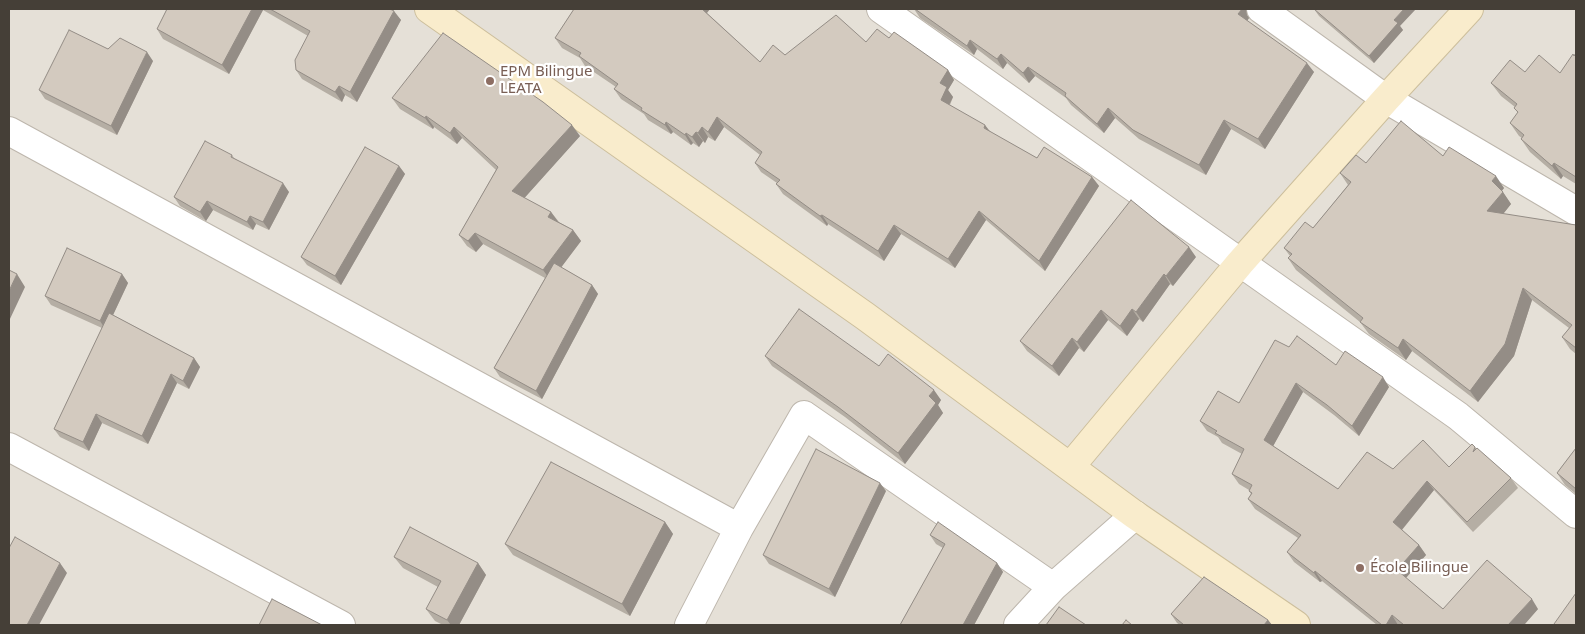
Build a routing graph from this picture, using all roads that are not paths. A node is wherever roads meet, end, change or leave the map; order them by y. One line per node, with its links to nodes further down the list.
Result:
1 (429, 9): 10 (main road)
2 (881, 9): 8 (street)
3 (1261, 9): 5 (street)
4 (1469, 9): 5 (main road)
5 (1386, 99): 7 (street); 8 (main road)
6 (9, 131): 13 (street)
7 (1576, 211)
8 (1240, 263): 10 (main road); 12 (street)
9 (9, 447): 15 (street)
10 (1070, 467): 11 (main road)
11 (1135, 514): 14 (street); 18 (main road)
12 (1576, 514)
13 (739, 528): 14 (street); 16 (street)
14 (1053, 587): 17 (street)
15 (341, 625)
16 (689, 625)
17 (1018, 625)
18 (1296, 625)

